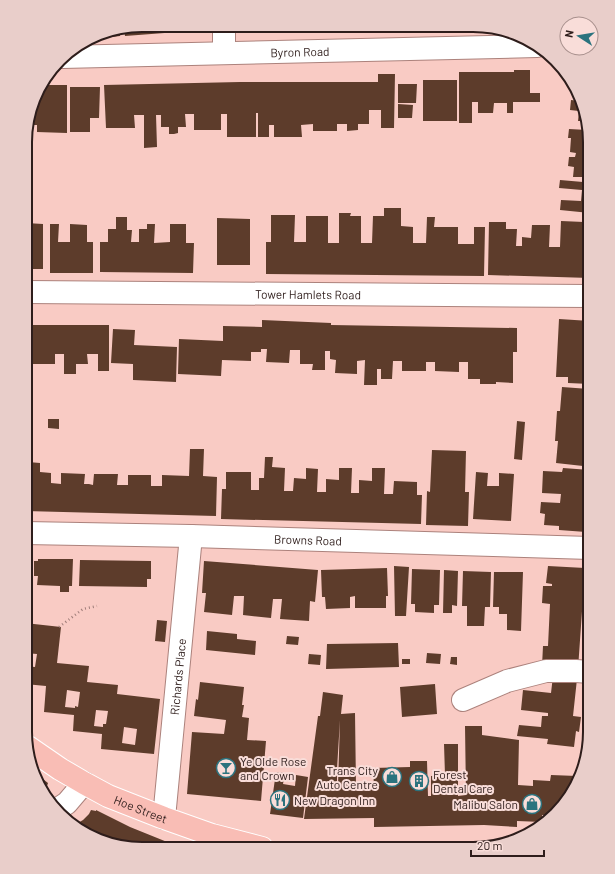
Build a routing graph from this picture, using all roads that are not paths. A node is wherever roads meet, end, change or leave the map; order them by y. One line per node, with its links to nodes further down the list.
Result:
1 (224, 32): 3 (street)
2 (527, 46): 3 (street, Byron Road)
3 (224, 53): 4 (street, Byron Road)
4 (73, 57)
5 (32, 292): 6 (street, Tower Hamlets Road)
6 (583, 296)
7 (32, 533): 8 (street, Browns Road)
8 (191, 536): 9 (street, Browns Road); 15 (street, Richards Place)
9 (583, 548)
10 (583, 672): 11 (street)
11 (463, 700)
12 (34, 750): 13 (main road, Hoe Street)
13 (84, 783): 14 (street); 15 (main road, Hoe Street)
14 (61, 807)
15 (164, 818): 16 (main road, Hoe Street)
16 (237, 842)

